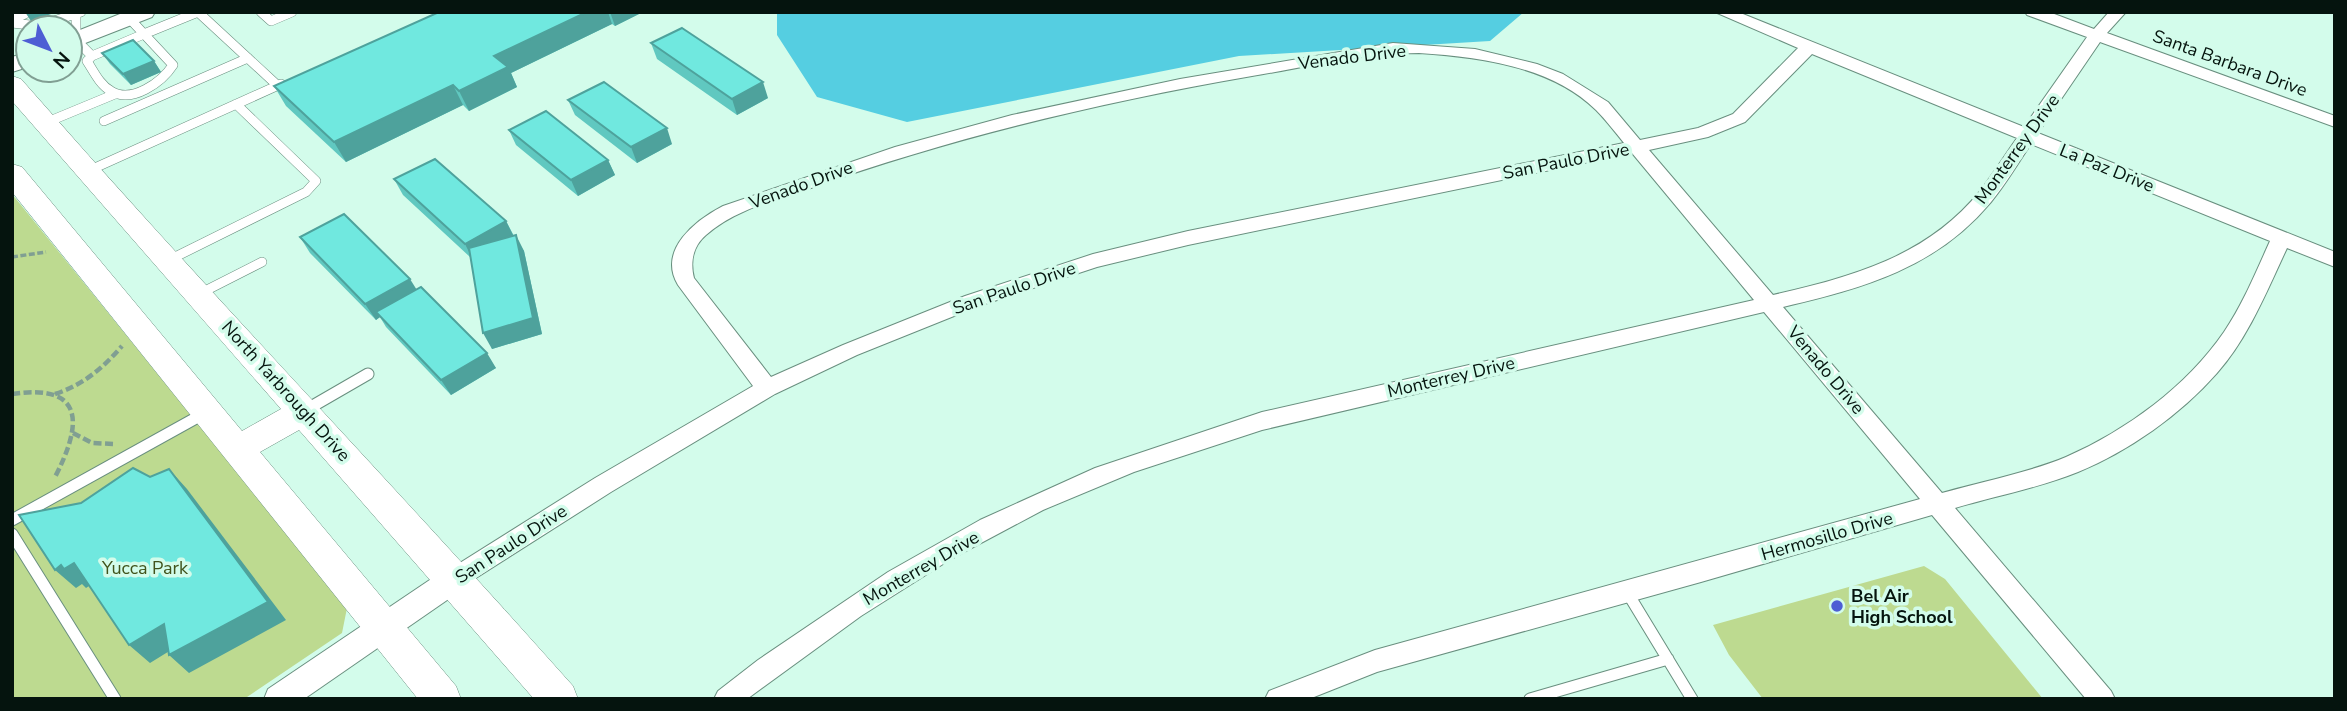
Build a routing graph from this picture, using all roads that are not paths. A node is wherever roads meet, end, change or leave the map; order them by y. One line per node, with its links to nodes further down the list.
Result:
1 (261, 12): 2 (lane)
2 (292, 12)
3 (1723, 12): 11 (street, La Paz Drive)
4 (2033, 12): 9 (street, Santa Barbara Drive)
5 (2118, 12): 9 (street, Monterrey Drive)
6 (77, 13): 7 (lane)
7 (12, 21)
8 (140, 21): 10 (main road); 13 (lane); 14 (lane); 19 (lane)
9 (2097, 35): 23 (street, Santa Barbara Drive); 25 (street, Monterrey Drive)
10 (84, 38)
11 (1809, 47): 25 (street, La Paz Drive); 26 (street, San Paulo Drive)
12 (84, 50): 13 (lane)
13 (92, 56): 18 (lane)
14 (248, 58): 17 (lane); 21 (lane)
15 (288, 80): 17 (lane)
16 (12, 84): 24 (main road, North Yarbrough Drive)
17 (277, 85): 20 (lane)
18 (115, 94): 19 (lane); 24 (lane)
19 (129, 94): 21 (lane)
20 (236, 104): 27 (lane); 31 (lane)
21 (140, 106): 22 (lane)
22 (104, 121)
23 (2335, 122)
24 (45, 123): 27 (main road, North Yarbrough Drive)
25 (2027, 135): 29 (street, La Paz Drive); 34 (street, Monterrey Drive)
26 (1639, 146): 34 (street, Venado Drive); 36 (street, San Paulo Drive); 36 (street, Venado Drive)
27 (88, 171): 31 (main road, North Yarbrough Drive)
28 (12, 173): 38 (main road)
29 (2281, 239): 30 (street, La Paz Drive); 40 (street, Hermosillo Drive)
30 (2335, 260)
31 (167, 261): 33 (main road, North Yarbrough Drive)
32 (262, 262): 33 (lane)
33 (198, 295): 37 (main road, North Yarbrough Drive)
34 (1769, 302): 40 (street, Venado Drive); 51 (street, Monterrey Drive)
35 (368, 374): 37 (lane)
36 (766, 388): 43 (street, San Paulo Drive)
37 (304, 411): 39 (main road); 43 (main road, North Yarbrough Drive)
38 (208, 412): 39 (main road); 41 (lane)
39 (238, 449): 45 (main road)
40 (1939, 504): 44 (street, Hermosillo Drive); 55 (street, Venado Drive)
41 (12, 520)
42 (12, 534): 47 (lane)
43 (456, 578): 45 (street, San Paulo Drive); 50 (main road, North Yarbrough Drive)
44 (1627, 592): 46 (lane); 52 (street, Hermosillo Drive)
45 (382, 628): 48 (street, San Paulo Drive); 49 (main road)
46 (1668, 659): 53 (lane); 54 (lane)
47 (115, 699)
48 (279, 699)
49 (442, 699)
50 (559, 699)
51 (727, 699)
52 (1278, 699)
53 (1530, 699)
54 (1692, 699)
55 (2102, 699)

